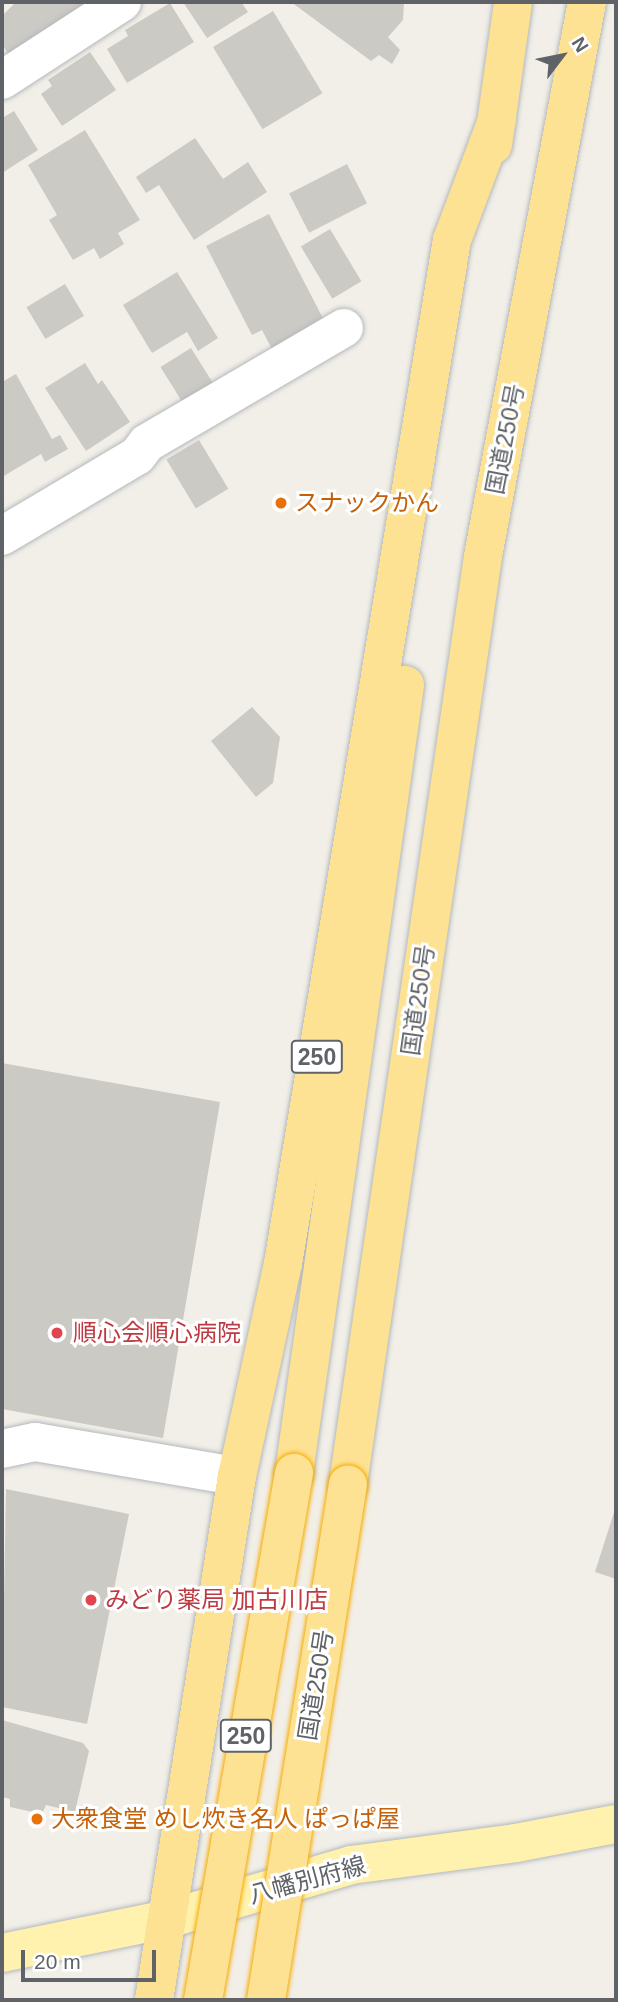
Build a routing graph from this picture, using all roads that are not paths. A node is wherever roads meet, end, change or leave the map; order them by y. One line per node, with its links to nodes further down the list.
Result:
1 (122, 2): 4 (street)
2 (513, 2): 5 (highway, 250)
3 (587, 2): 15 (highway, 国道250号 / 250, bridge)
4 (2, 80)
5 (498, 120): 9 (highway, 250); 14 (highway, 250, bridge)
6 (344, 328): 7 (street)
7 (2, 536)
8 (2, 1448): 9 (street)
9 (237, 1476): 11 (highway, 250)
10 (616, 1824): 11 (main road, 八幡別府線)
11 (168, 1919): 12 (main road, 八幡別府線); 13 (highway, 250)
12 (2, 1953)
13 (155, 2000)
14 (203, 2000)
15 (265, 2000)

